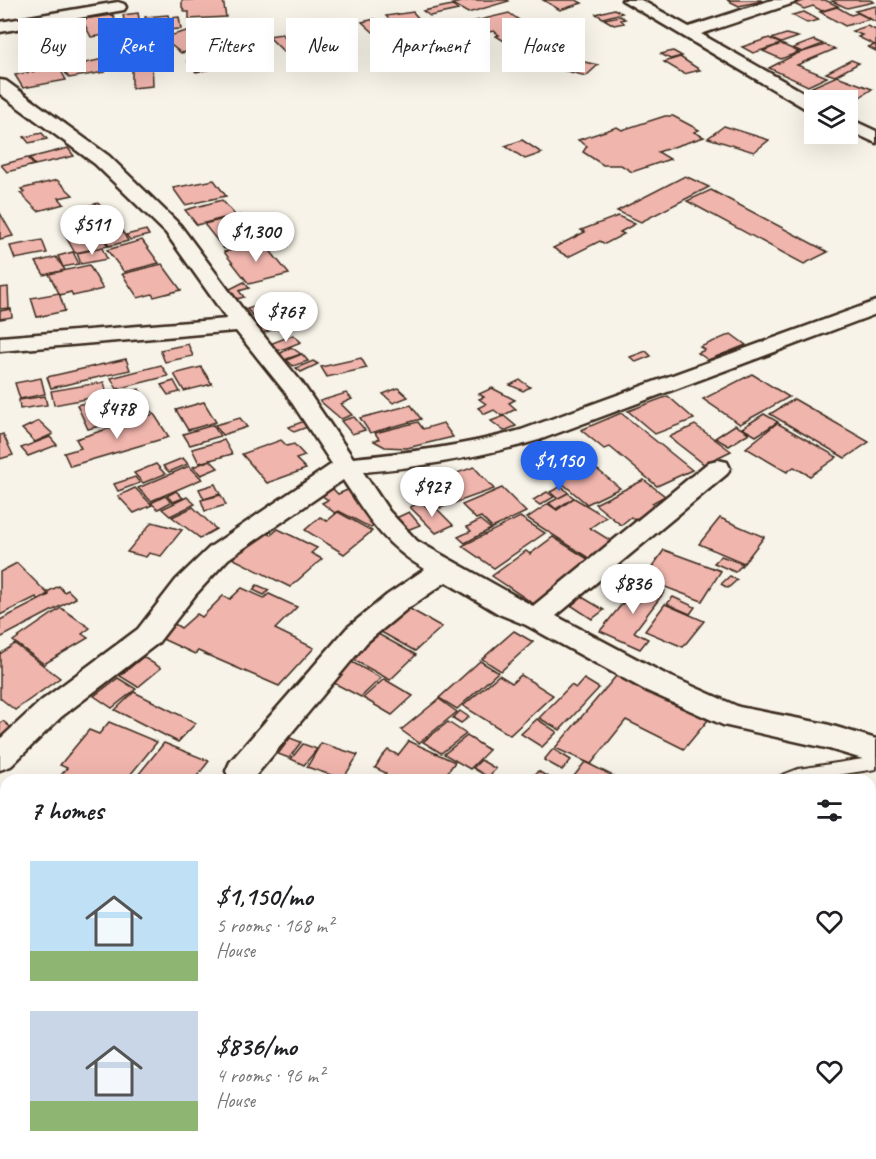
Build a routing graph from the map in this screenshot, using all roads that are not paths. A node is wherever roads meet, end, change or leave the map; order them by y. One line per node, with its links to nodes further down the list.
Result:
1 (630, 0): 5 (street)
2 (788, 0): 5 (street)
3 (118, 7): 4 (street)
4 (0, 27)
5 (687, 33): 7 (street)
6 (0, 85): 11 (street)
7 (804, 100)
8 (858, 128): 9 (street)
9 (876, 138)
10 (876, 307): 13 (street)
11 (242, 324): 12 (street); 13 (street)
12 (0, 344)
13 (347, 466): 15 (street); 18 (street)
14 (718, 468): 16 (street)
15 (445, 569): 16 (street); 20 (street)
16 (536, 618): 17 (street)
17 (876, 751)
18 (0, 758)
19 (876, 763): 21 (lane)
20 (241, 771)
21 (804, 774)

